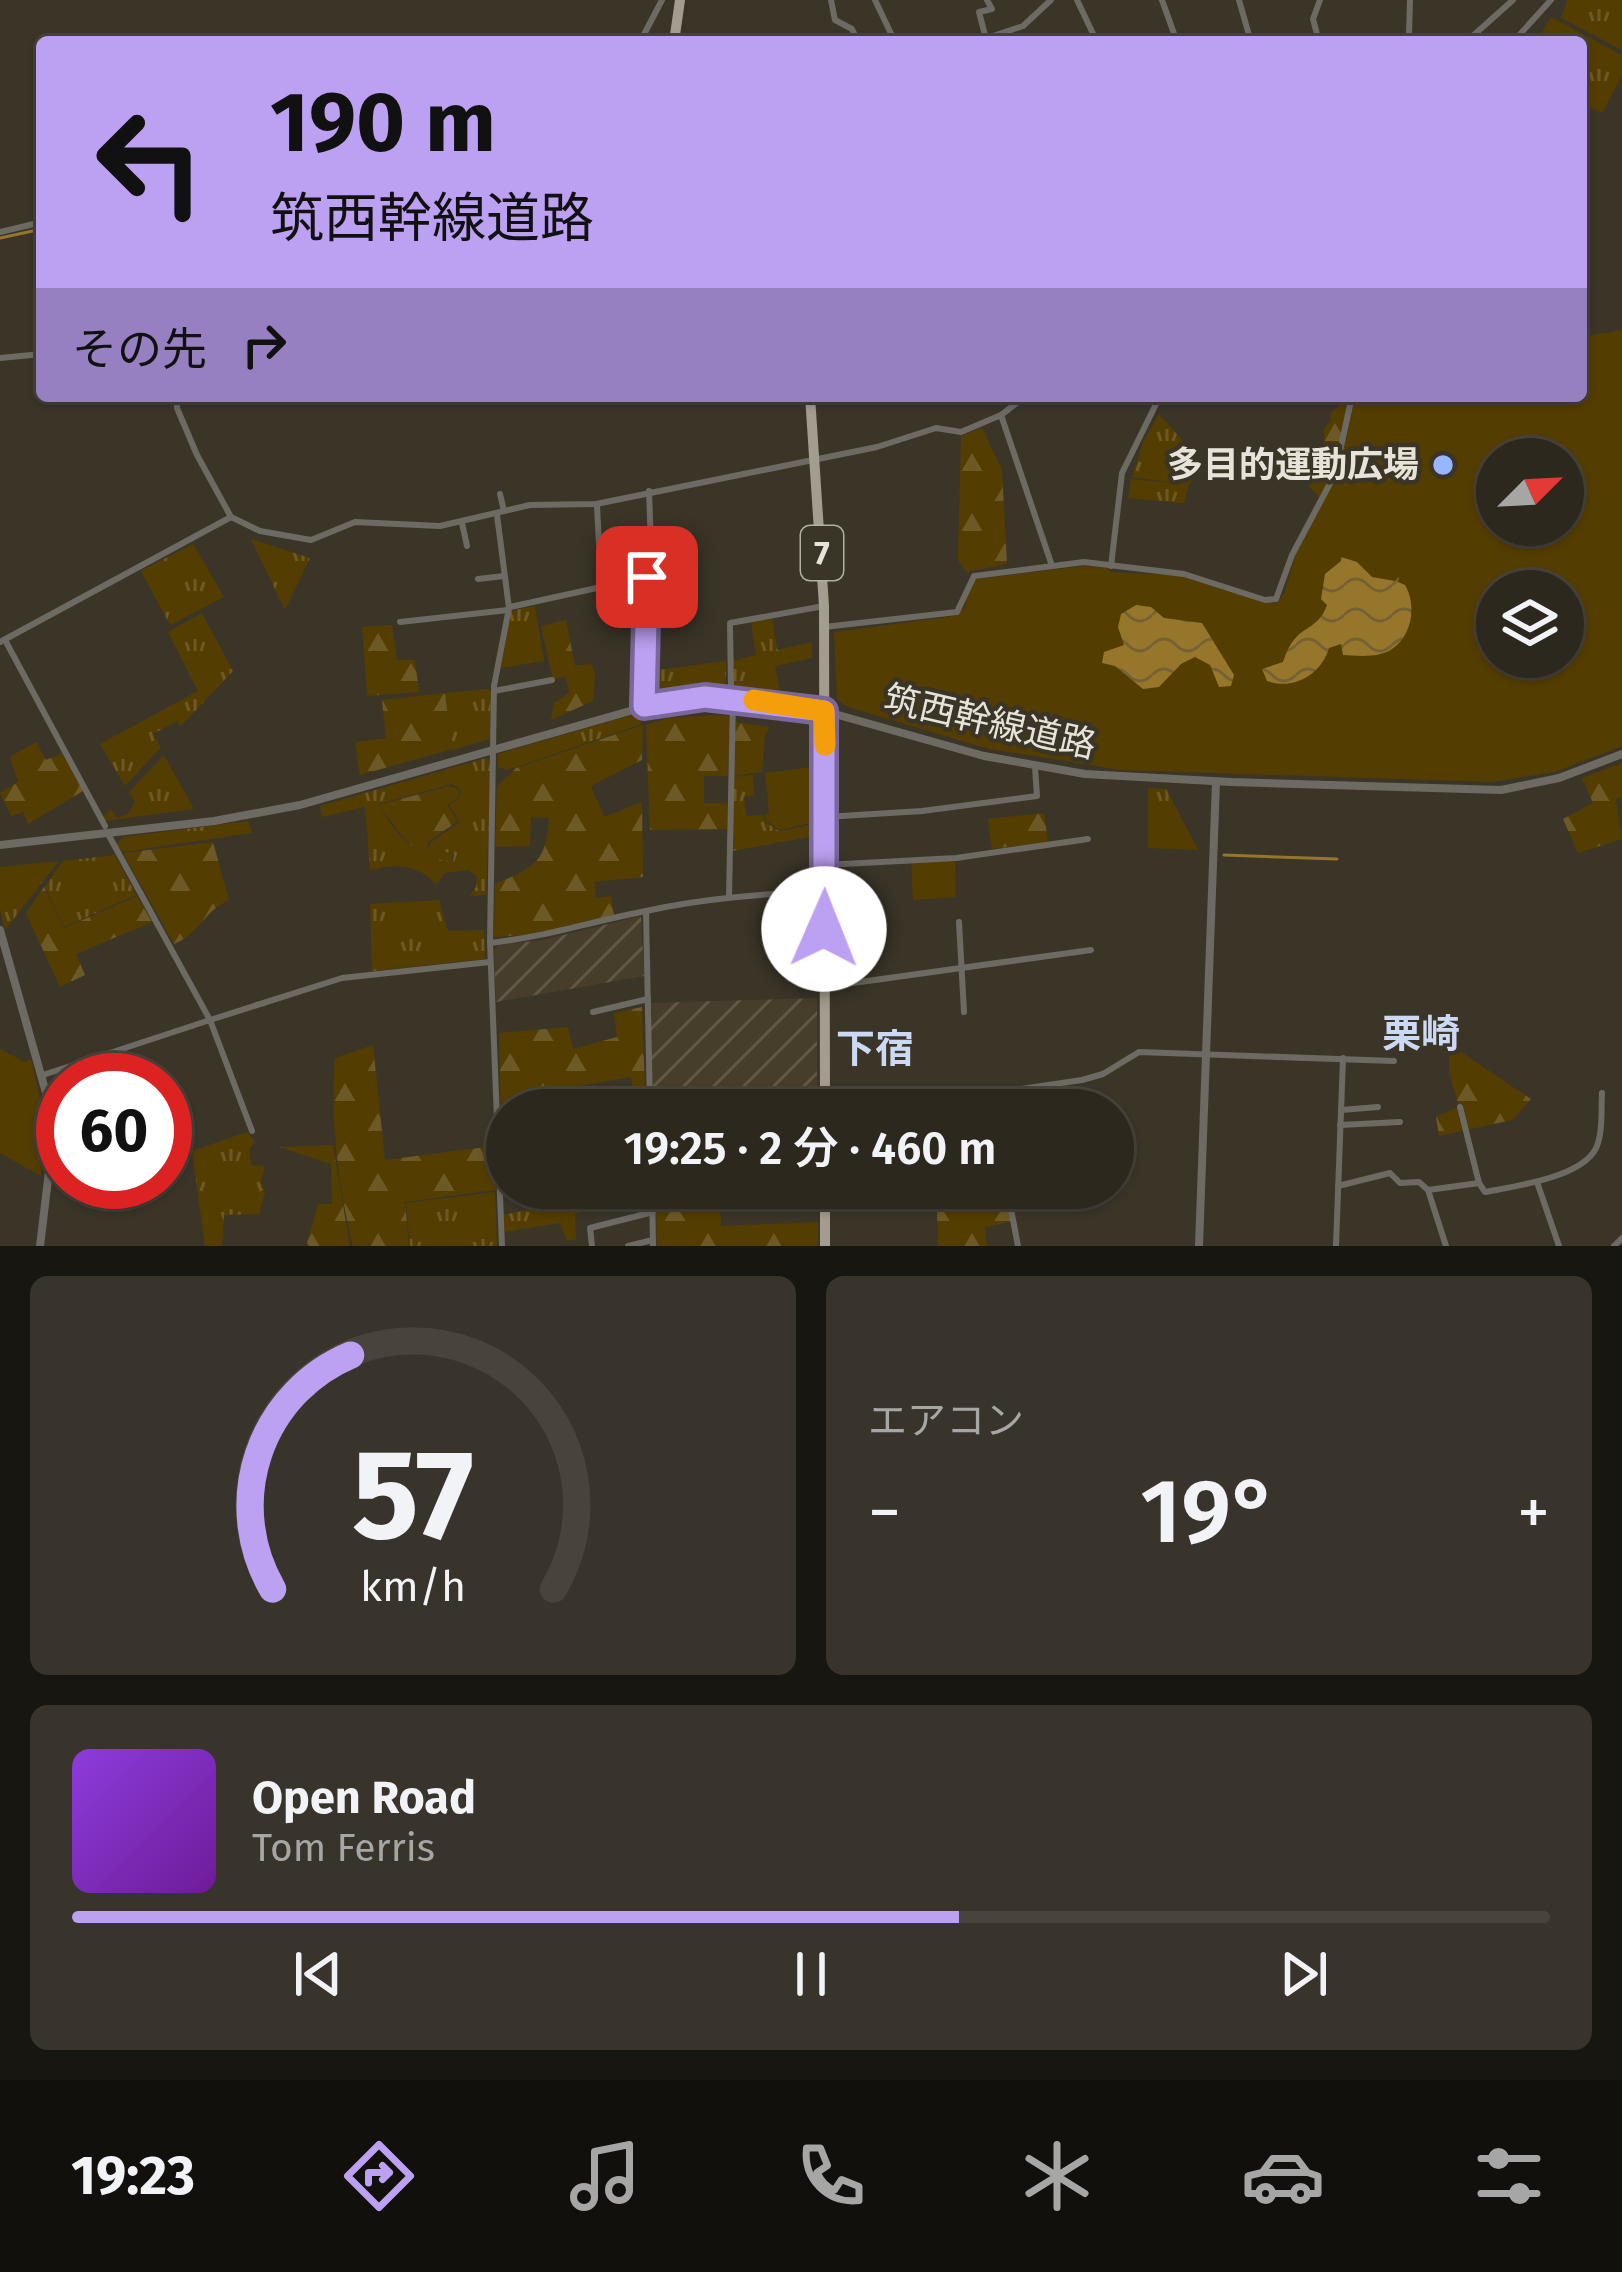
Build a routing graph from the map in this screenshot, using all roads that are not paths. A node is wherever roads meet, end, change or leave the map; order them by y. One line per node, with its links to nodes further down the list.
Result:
1 (662, 0): 14 (street)
2 (680, 0): 15 (main road)
3 (831, 0): 16 (street)
4 (875, 0): 17 (street)
5 (987, 0): 18 (street)
6 (1051, 0): 19 (street)
7 (1076, 0): 20 (street)
8 (1162, 0): 21 (street)
9 (1239, 0): 22 (street)
10 (1320, 0): 23 (street)
11 (1410, 0): 24 (street)
12 (1513, 0): 25 (street)
13 (1551, 0): 26 (street)
14 (643, 36)
15 (675, 36)
16 (855, 36)
17 (892, 36)
18 (985, 36)
19 (1009, 36)
20 (1094, 36)
21 (1175, 36)
22 (1249, 36)
23 (1317, 36)
24 (1410, 36)
25 (1473, 36)
26 (1518, 36)
27 (36, 223): 28 (street)
28 (0, 232)
29 (36, 355): 30 (street)
30 (0, 358)
31 (176, 402): 42 (street)
32 (810, 402): 37 (main road, 7)
33 (1018, 402): 36 (street)
34 (1157, 402): 47 (street)
35 (1351, 402): 47 (street)
36 (1001, 415): 37 (street); 46 (street)
37 (815, 458): 38 (street); 52 (main road, 7)
38 (649, 491): 40 (street); 49 (street)
39 (500, 494): 41 (street)
40 (596, 504): 41 (street); 44 (street)
41 (500, 513): 43 (street); 50 (street)
42 (231, 517): 43 (street); 56 (street)
43 (462, 523): 45 (street)
44 (599, 544)
45 (467, 546)
46 (1052, 563): 47 (street); 55 (street)
47 (1111, 566)
48 (693, 567): 49 (street)
49 (649, 575): 53 (street); 60 (street)
50 (506, 576): 51 (street); 53 (street)
51 (478, 579)
52 (824, 606): 55 (main road, 7); 59 (street)
53 (509, 609): 54 (street); 58 (street)
54 (400, 622)
55 (824, 628): 61 (main road, 7)
56 (3, 641): 67 (street)
57 (552, 680): 58 (street)
58 (494, 691): 62 (street)
59 (732, 694): 60 (street, 筑西幹線道路); 61 (street, 筑西幹線道路); 73 (street)
60 (644, 706): 62 (street, 筑西幹線道路)
61 (824, 711): 64 (street, 筑西幹線道路); 66 (main road, 7)
62 (494, 750): 67 (street, 筑西幹線道路); 78 (street)
63 (1622, 754): 65 (street, 筑西幹線道路)
64 (1035, 767): 65 (street, 筑西幹線道路); 66 (street)
65 (1216, 782): 89 (street)
66 (825, 818): 70 (main road, 7)
67 (106, 830): 69 (street, 筑西幹線道路); 86 (street)
68 (1088, 838): 70 (street)
69 (0, 845)
70 (825, 865): 71 (main road, 7)
71 (824, 891): 72 (street); 76 (main road, 7)
72 (785, 893): 73 (street); 76 (street)
73 (729, 897): 74 (street)
74 (646, 910): 78 (street); 83 (street)
75 (959, 922): 81 (street)
76 (824, 929): 82 (main road, 7)
77 (0, 930): 87 (street)
78 (490, 943): 80 (street)
79 (1091, 950): 81 (street)
80 (490, 962): 86 (street); 92 (street)
81 (962, 968): 82 (street); 85 (street)
82 (824, 987): 94 (main road, 7)
83 (648, 999): 84 (street); 93 (street)
84 (593, 1012)
85 (964, 1012)
86 (210, 1020): 88 (street); 102 (street)
87 (36, 1053)
88 (110, 1053)
89 (1207, 1054): 90 (street); 95 (street); 120 (street)
90 (1343, 1058): 91 (street); 99 (street)
91 (1394, 1060)
92 (498, 1089)
93 (650, 1089)
94 (825, 1089)
95 (1014, 1089)
96 (1602, 1093): 103 (street)
97 (1378, 1107): 99 (street)
98 (1460, 1107): 104 (street)
99 (1341, 1110): 101 (street)
100 (1400, 1122): 101 (street)
101 (1340, 1125): 105 (street)
102 (252, 1131)
103 (1537, 1182): 104 (street); 123 (street)
104 (1479, 1183): 106 (street)
105 (1338, 1186): 106 (street); 121 (street)
106 (1428, 1190): 122 (street)
107 (44, 1209): 114 (street)
108 (503, 1209): 115 (street)
109 (825, 1209): 118 (main road)
110 (1011, 1209): 119 (street)
111 (652, 1212): 113 (street); 116 (street)
112 (1622, 1238): 124 (street)
113 (653, 1243): 117 (street)
114 (40, 1246)
115 (502, 1246)
116 (592, 1246)
117 (628, 1246)
118 (825, 1246)
119 (1018, 1246)
120 (1199, 1246)
121 (1336, 1246)
122 (1446, 1246)
123 (1559, 1246)
124 (1614, 1246)

